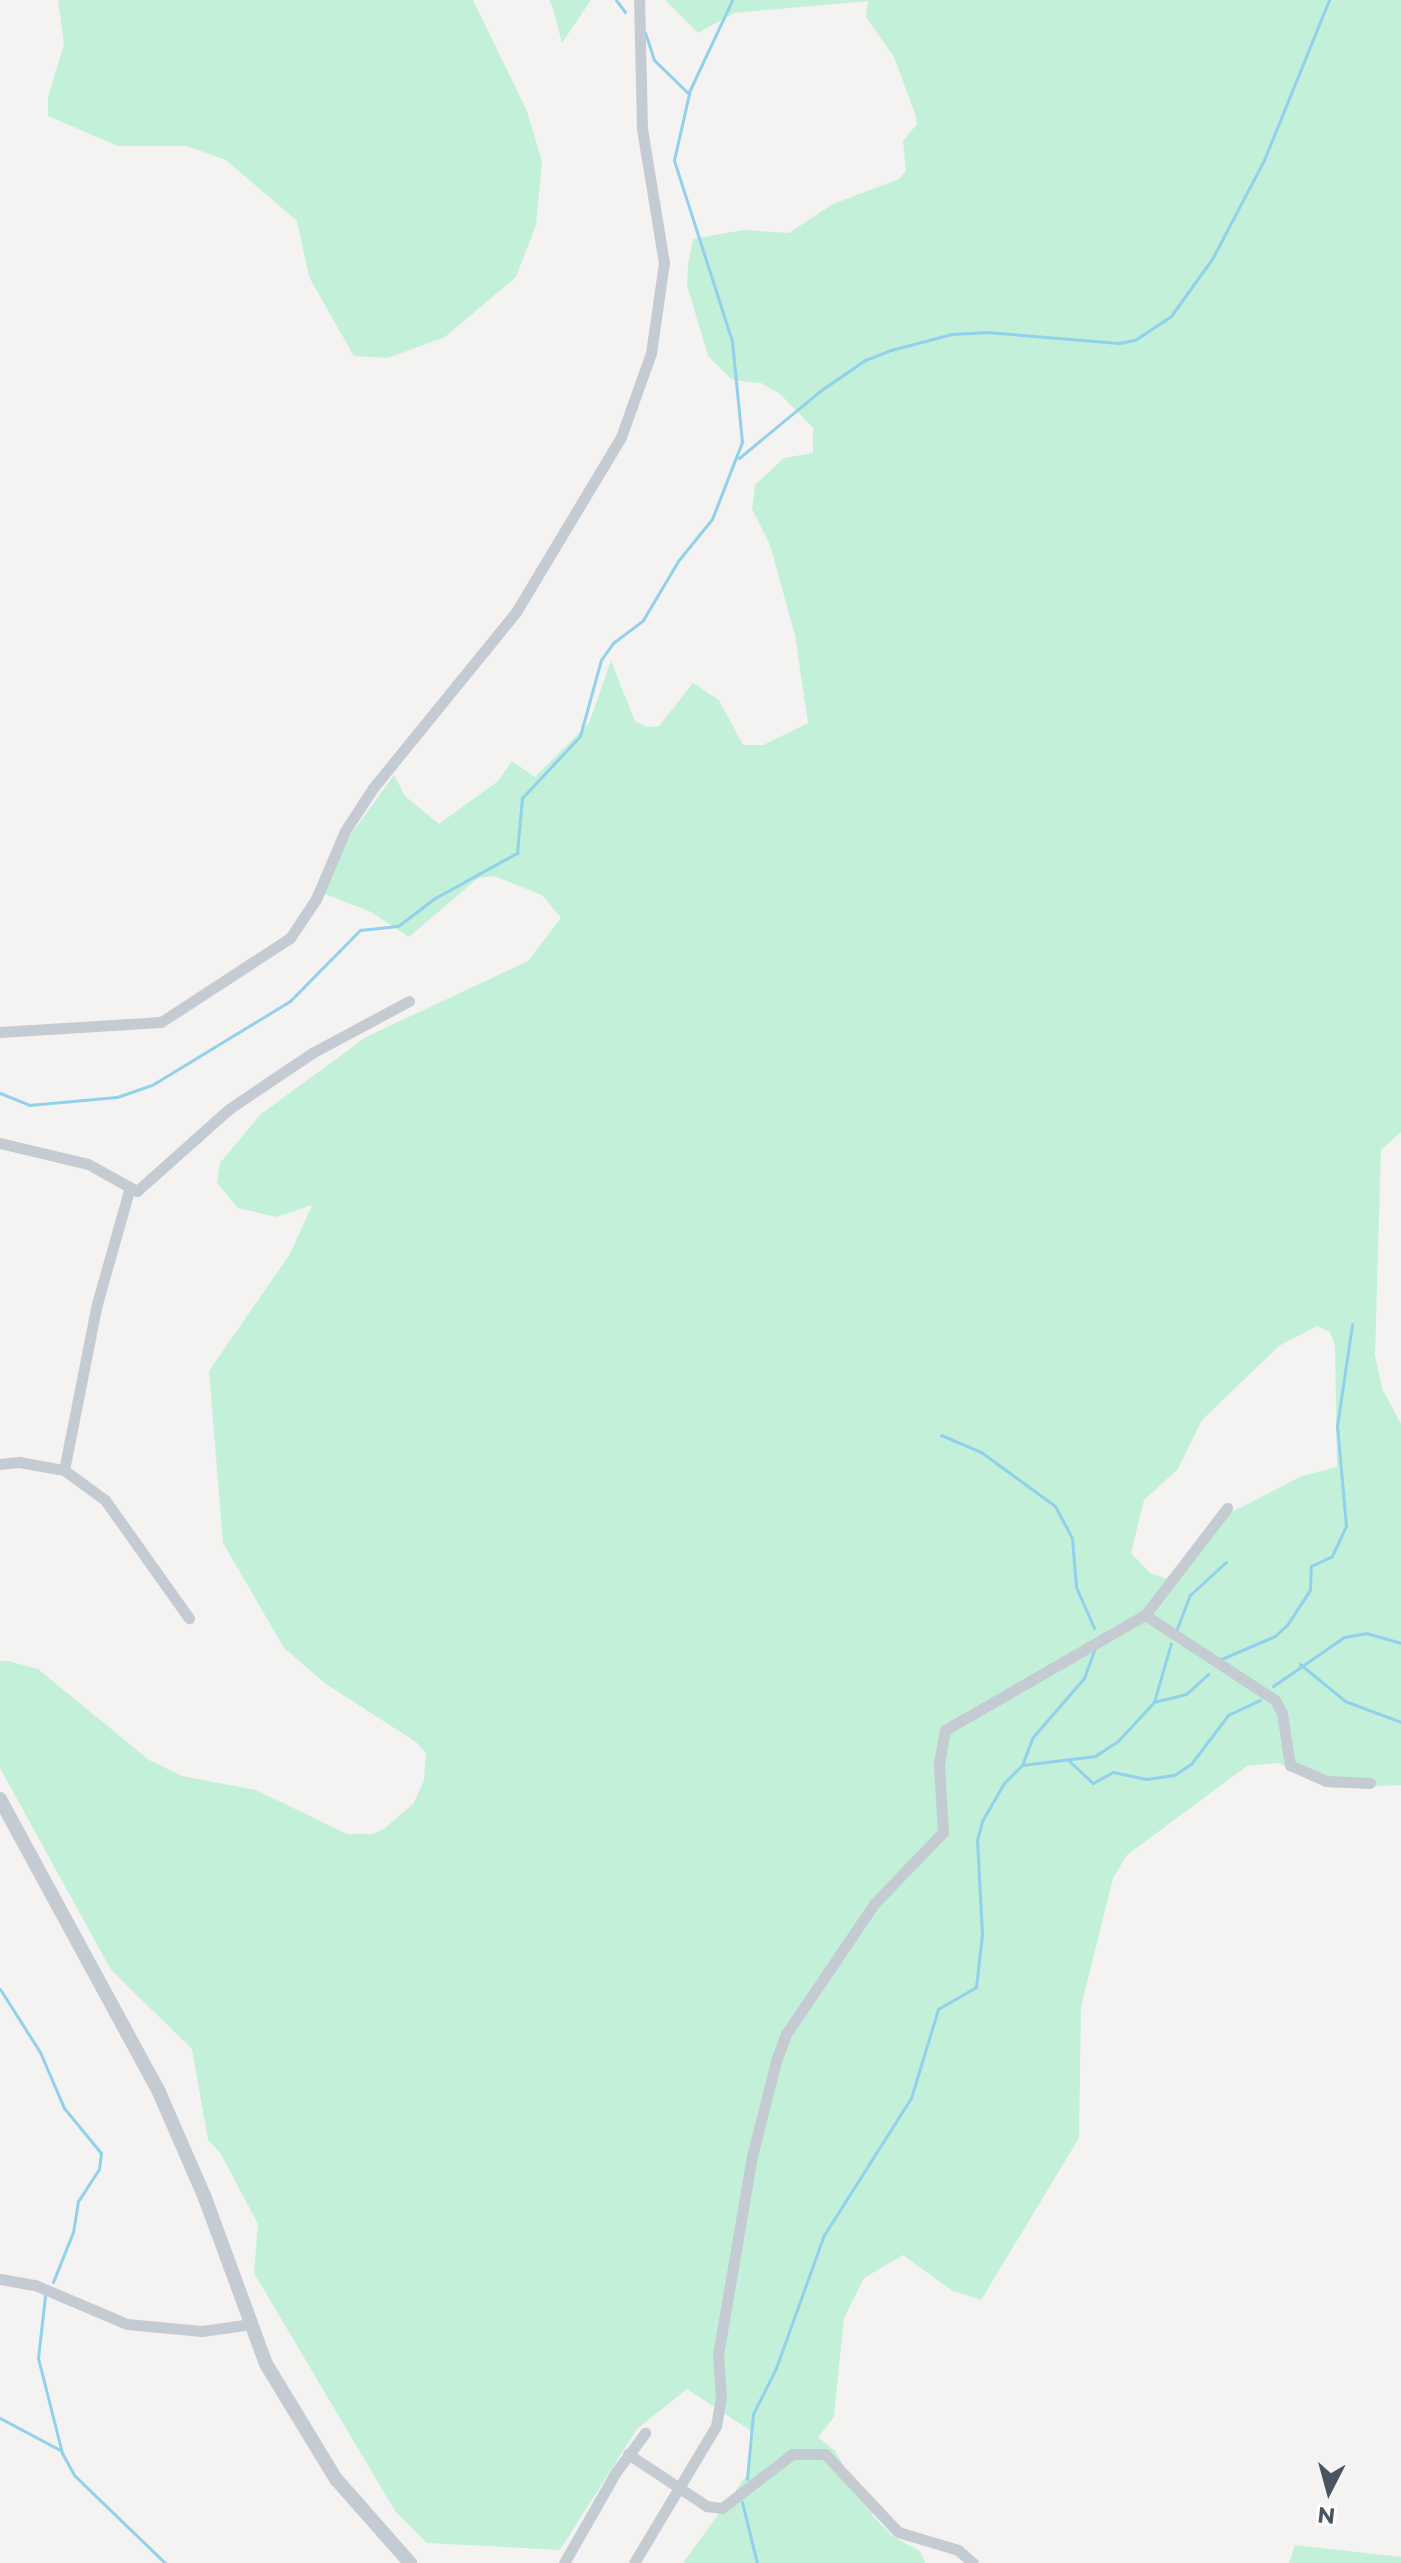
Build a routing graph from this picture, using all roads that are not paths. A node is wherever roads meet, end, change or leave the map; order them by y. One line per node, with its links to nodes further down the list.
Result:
1 (639, 0): 3 (street)
2 (409, 1001): 5 (street)
3 (0, 1032)
4 (0, 1143): 5 (street)
5 (129, 1190): 7 (street)
6 (0, 1464): 7 (street)
7 (64, 1470): 10 (street)
8 (1227, 1508): 9 (street)
9 (1145, 1615): 11 (street); 17 (street)
10 (189, 1618)
11 (1370, 1783)
12 (0, 1799): 14 (street)
13 (0, 2279): 14 (street)
14 (252, 2324): 18 (street)
15 (645, 2433): 16 (street)
16 (628, 2454): 17 (street); 19 (street)
17 (679, 2488): 20 (street); 21 (street)
18 (410, 2563)
19 (564, 2563)
20 (634, 2563)
21 (973, 2563)

